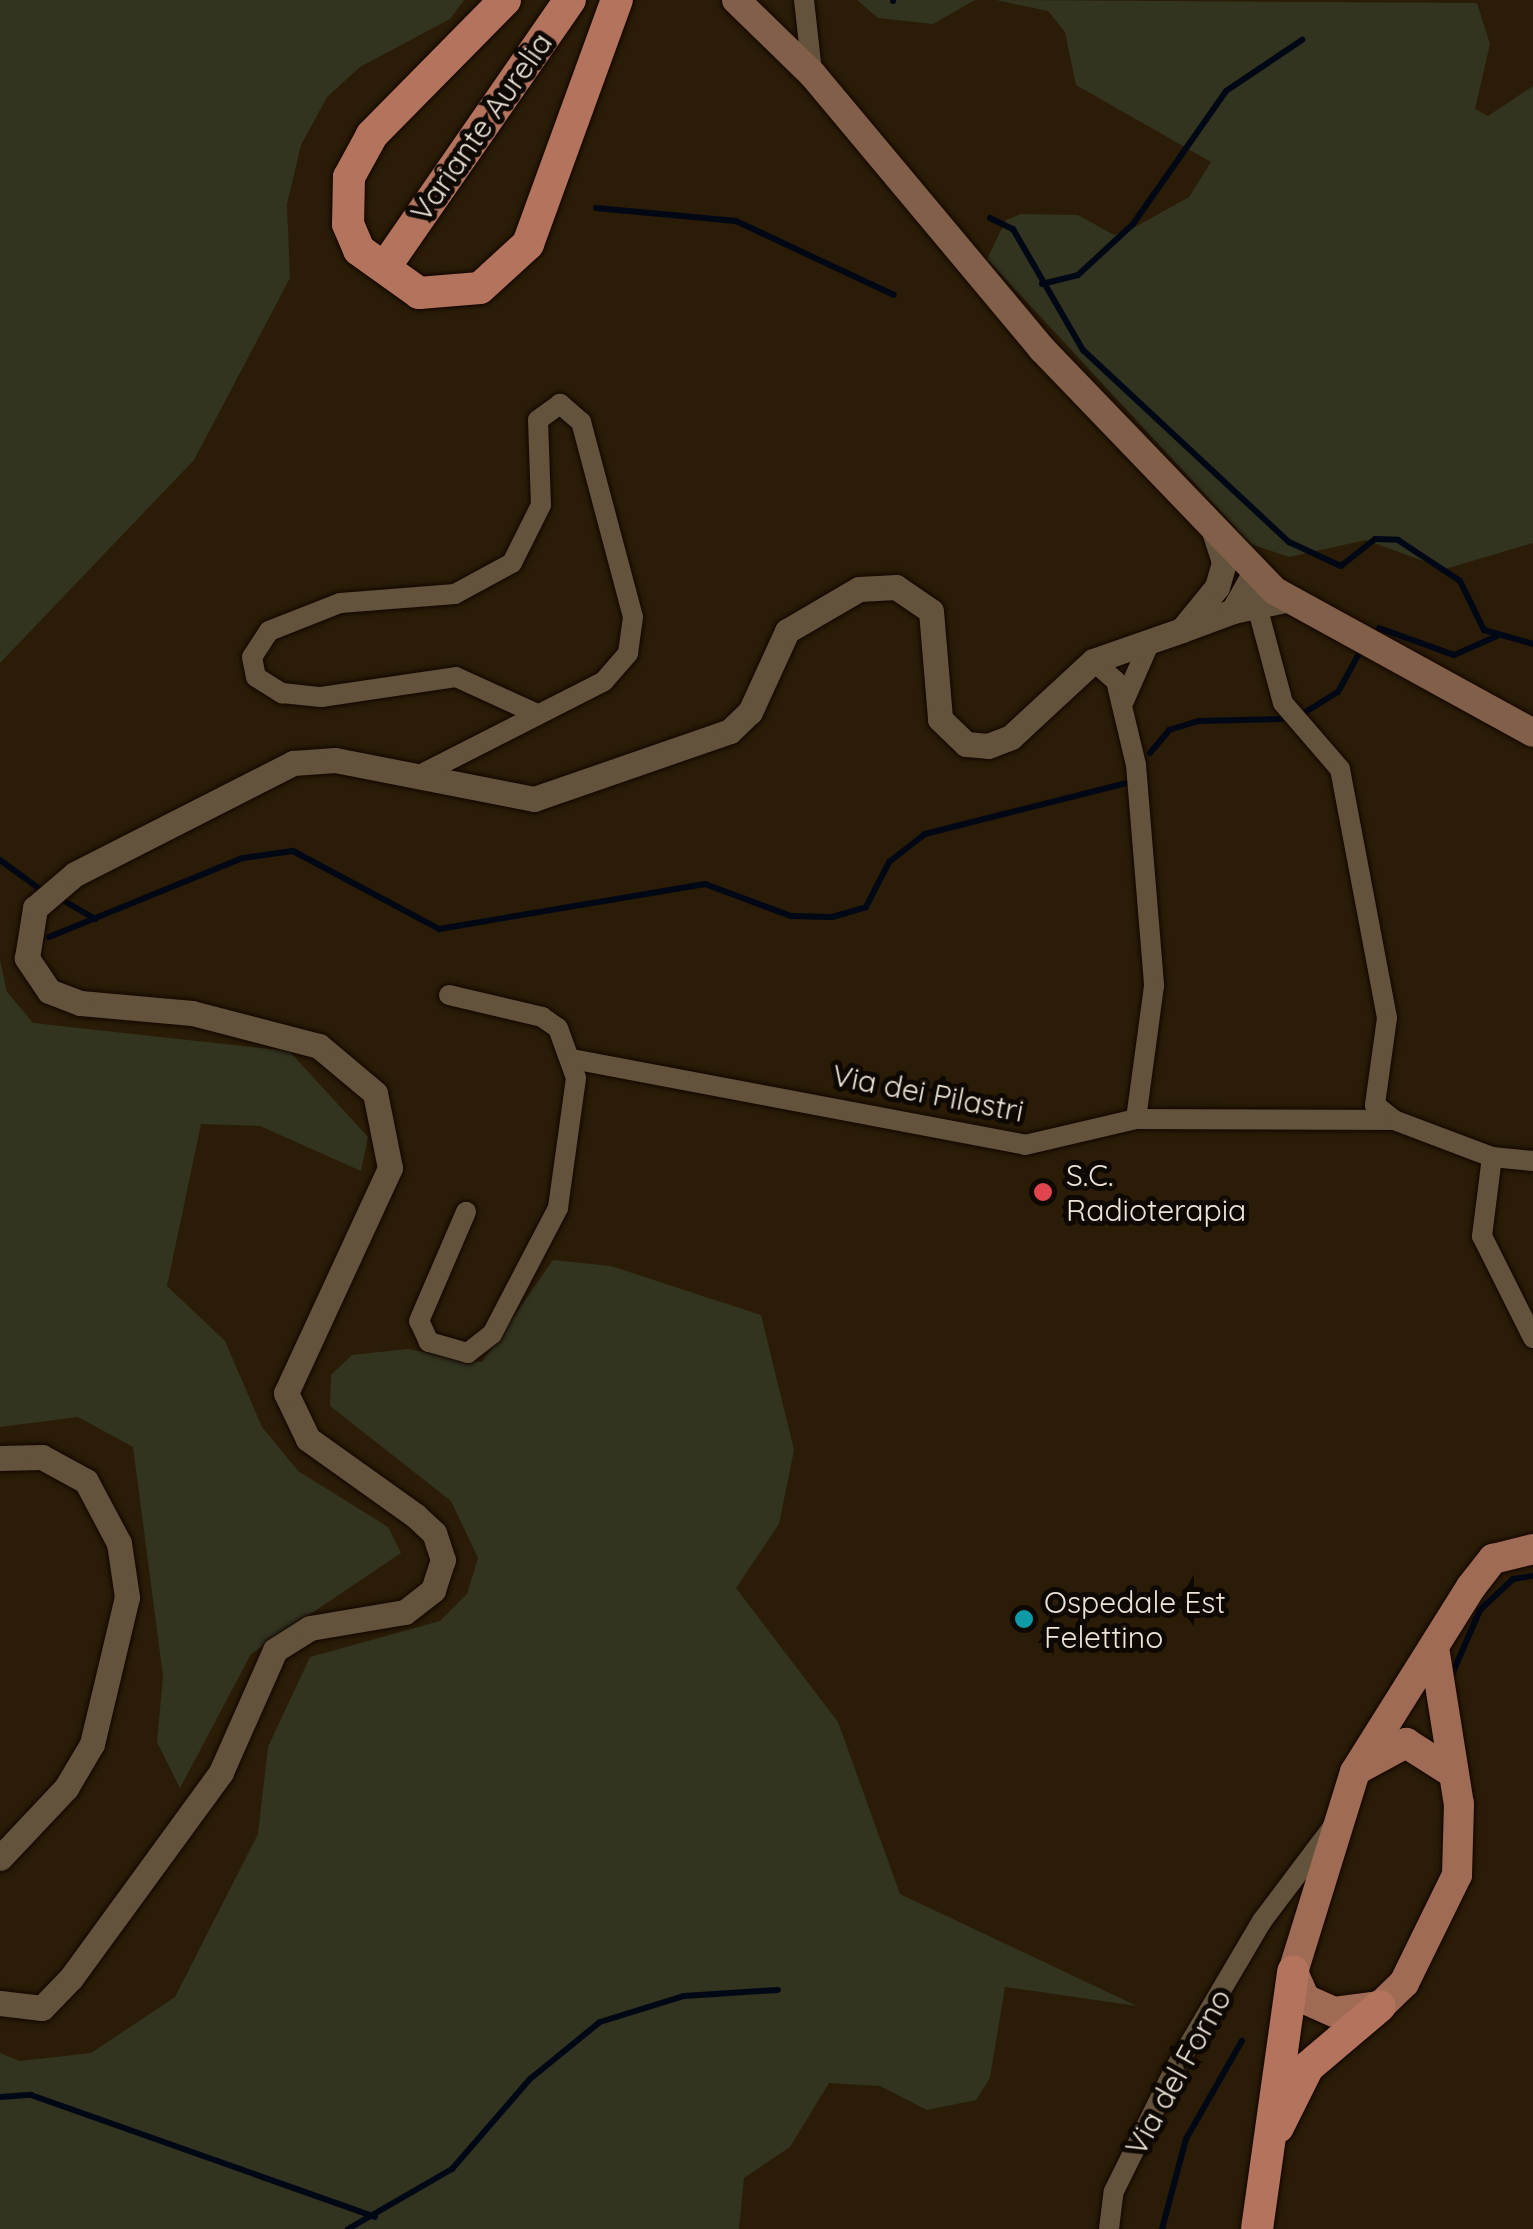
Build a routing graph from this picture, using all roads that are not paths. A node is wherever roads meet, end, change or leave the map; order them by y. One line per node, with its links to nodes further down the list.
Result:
1 (505, 0): 4 (highway)
2 (539, 0): 8 (highway)
3 (570, 0): 8 (highway, Variante Aurelia)
4 (617, 0)
5 (736, 0): 7 (main road)
6 (804, 0): 7 (street)
7 (813, 75): 10 (main road)
8 (488, 117): 9 (highway, Variante Aurelia)
9 (394, 254)
10 (1213, 528): 11 (main road); 12 (street)
11 (1252, 569): 12 (street); 13 (main road); 14 (street)
12 (1217, 587): 15 (street)
13 (1290, 599): 14 (street); 20 (main road)
14 (1245, 608): 15 (street); 25 (street)
15 (1182, 630): 16 (street)
16 (1149, 644): 17 (street); 18 (street)
17 (1093, 661): 18 (street); 21 (street)
18 (1124, 701): 24 (street)
19 (535, 714): 19 (street); 21 (street)
20 (1533, 733)
21 (414, 778): 40 (street)
22 (449, 995): 23 (street)
23 (572, 1059): 24 (street, Via dei Pilastri); 28 (street)
24 (1136, 1119): 25 (street, Via dei Pilastri)
25 (1394, 1120): 26 (street, Via dei Pilastri)
26 (1492, 1157): 27 (street, Via dei Pilastri); 29 (street)
27 (1533, 1162)
28 (466, 1212)
29 (1533, 1338)
30 (0, 1458): 36 (street)
31 (1533, 1549): 32 (main road)
32 (1434, 1647): 33 (main road); 34 (main road)
33 (1354, 1772): 34 (main road); 35 (main road)
34 (1454, 1774): 41 (main road)
35 (1336, 1822): 37 (street, Via del Forno); 38 (main road)
36 (0, 1858)
37 (1262, 1921): 38 (street); 43 (street, Via del Forno)
38 (1302, 1937): 39 (main road)
39 (1294, 1972): 41 (main road); 42 (highway)
40 (0, 2003)
41 (1380, 2006): 42 (highway)
42 (1272, 2140): 44 (highway)
43 (1109, 2229)
44 (1257, 2229)

